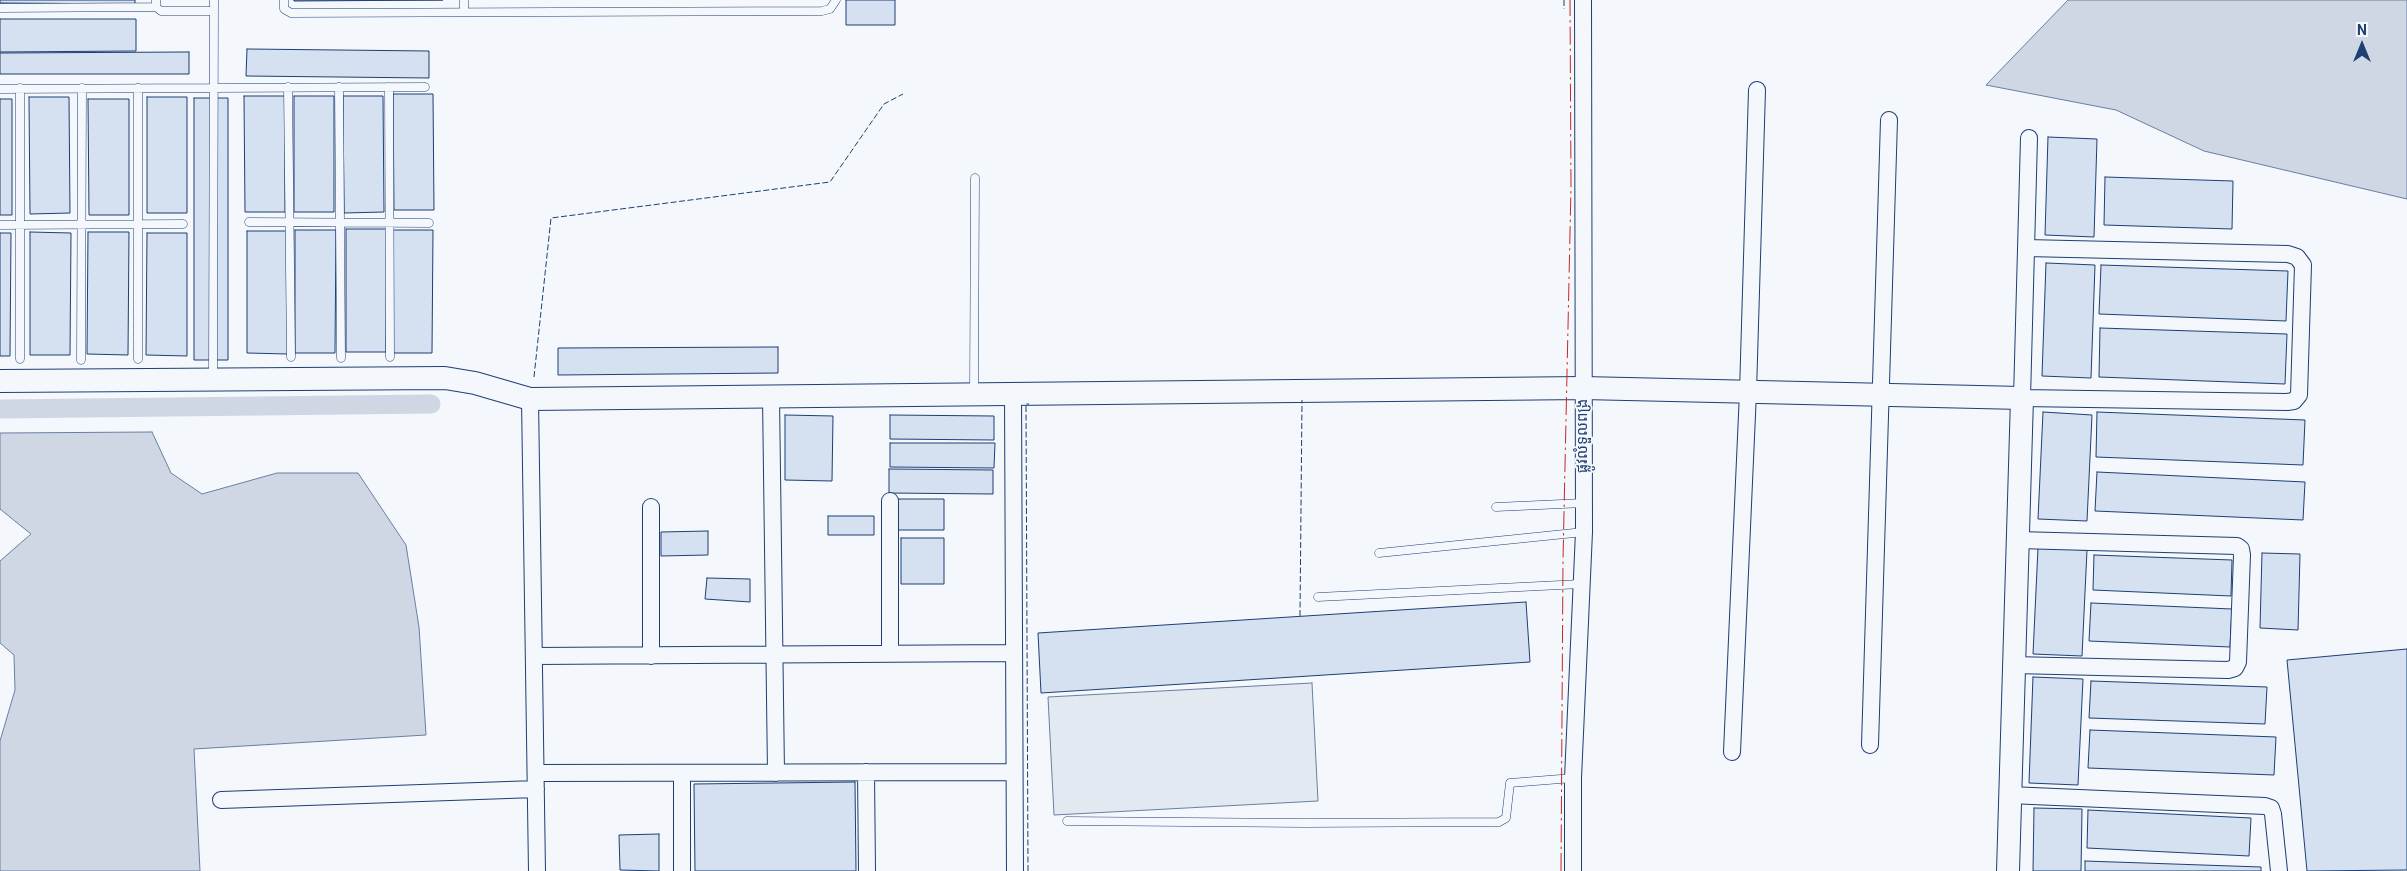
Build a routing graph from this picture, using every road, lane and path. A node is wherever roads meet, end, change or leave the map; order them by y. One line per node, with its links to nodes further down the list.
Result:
1 (214, 0): 8 (lane)
2 (284, 0): 9 (lane)
3 (464, 0): 9 (lane)
4 (836, 0): 9 (lane)
5 (1584, 0): 42 (street, ផ្លូវលំទួលពង្រ)
6 (156, 3): 7 (lane); 8 (lane)
7 (0, 8)
8 (214, 11): 17 (lane)
9 (464, 11)
10 (288, 87): 11 (lane); 17 (lane); 24 (lane)
11 (339, 87): 12 (lane); 25 (lane)
12 (389, 87): 13 (lane); 26 (lane)
13 (425, 87)
14 (20, 88): 15 (lane); 18 (lane); 31 (lane)
15 (82, 88): 16 (lane); 32 (lane)
16 (138, 88): 17 (lane); 28 (lane)
17 (214, 88): 40 (lane)
18 (0, 89)
19 (1756, 90): 43 (street)
20 (1889, 120): 46 (street)
21 (2028, 138): 33 (street)
22 (975, 178): 44 (lane)
23 (249, 222): 24 (lane)
24 (290, 222): 25 (lane); 34 (lane)
25 (340, 222): 26 (lane); 36 (lane)
26 (390, 222): 27 (lane); 35 (lane)
27 (429, 222)
28 (138, 224): 29 (lane); 32 (lane); 38 (lane)
29 (182, 224)
30 (0, 225): 31 (lane)
31 (20, 225): 32 (lane); 37 (lane)
32 (82, 225): 39 (lane)
33 (2026, 248): 48 (street); 48 (street)
34 (291, 357)
35 (390, 357)
36 (341, 358)
37 (20, 359)
38 (138, 359)
39 (81, 360)
40 (213, 380): 41 (street); 49 (street)
41 (0, 381)
42 (1583, 388): 43 (street); 45 (street); 51 (street, ផ្លូវលំទួលពង្រ)
43 (1748, 392): 46 (street); 66 (street)
44 (974, 394): 45 (street); 47 (street)
45 (1013, 394): 59 (street)
46 (1881, 395): 48 (street); 65 (street)
47 (771, 397): 49 (street); 61 (street)
48 (2022, 398): 55 (street)
49 (530, 399): 62 (street)
50 (890, 501): 60 (street)
51 (1584, 503): 53 (lane); 54 (street, ផ្លូវលំទួលពង្រ)
52 (651, 507): 63 (street)
53 (1496, 507)
54 (1584, 532): 56 (lane); 57 (street, ផ្លូវលំទួលពង្រ)
55 (2018, 540): 64 (street); 64 (street)
56 (1379, 553)
57 (1581, 584): 58 (lane); 71 (street, ផ្លូវលំទួលពង្រ)
58 (1318, 596)
59 (1013, 653): 60 (street); 68 (street)
60 (890, 654): 61 (street)
61 (775, 655): 63 (street); 70 (street)
62 (534, 656): 63 (street); 72 (street)
63 (651, 656)
64 (2013, 665): 73 (street)
65 (1870, 745)
66 (1732, 752)
67 (866, 772): 68 (street); 70 (street); 78 (street)
68 (1014, 772): 79 (street)
69 (682, 773): 70 (street); 72 (street); 77 (street)
70 (776, 773)
71 (1573, 778): 75 (lane); 80 (street, ផ្លូវលំទួលពង្រ)
72 (536, 781): 74 (street); 76 (street)
73 (2009, 795): 81 (street); 82 (street)
74 (221, 800)
75 (1067, 821)
76 (537, 871)
77 (682, 871)
78 (868, 871)
79 (1015, 871)
80 (1573, 871)
81 (2008, 871)
82 (2278, 871)

